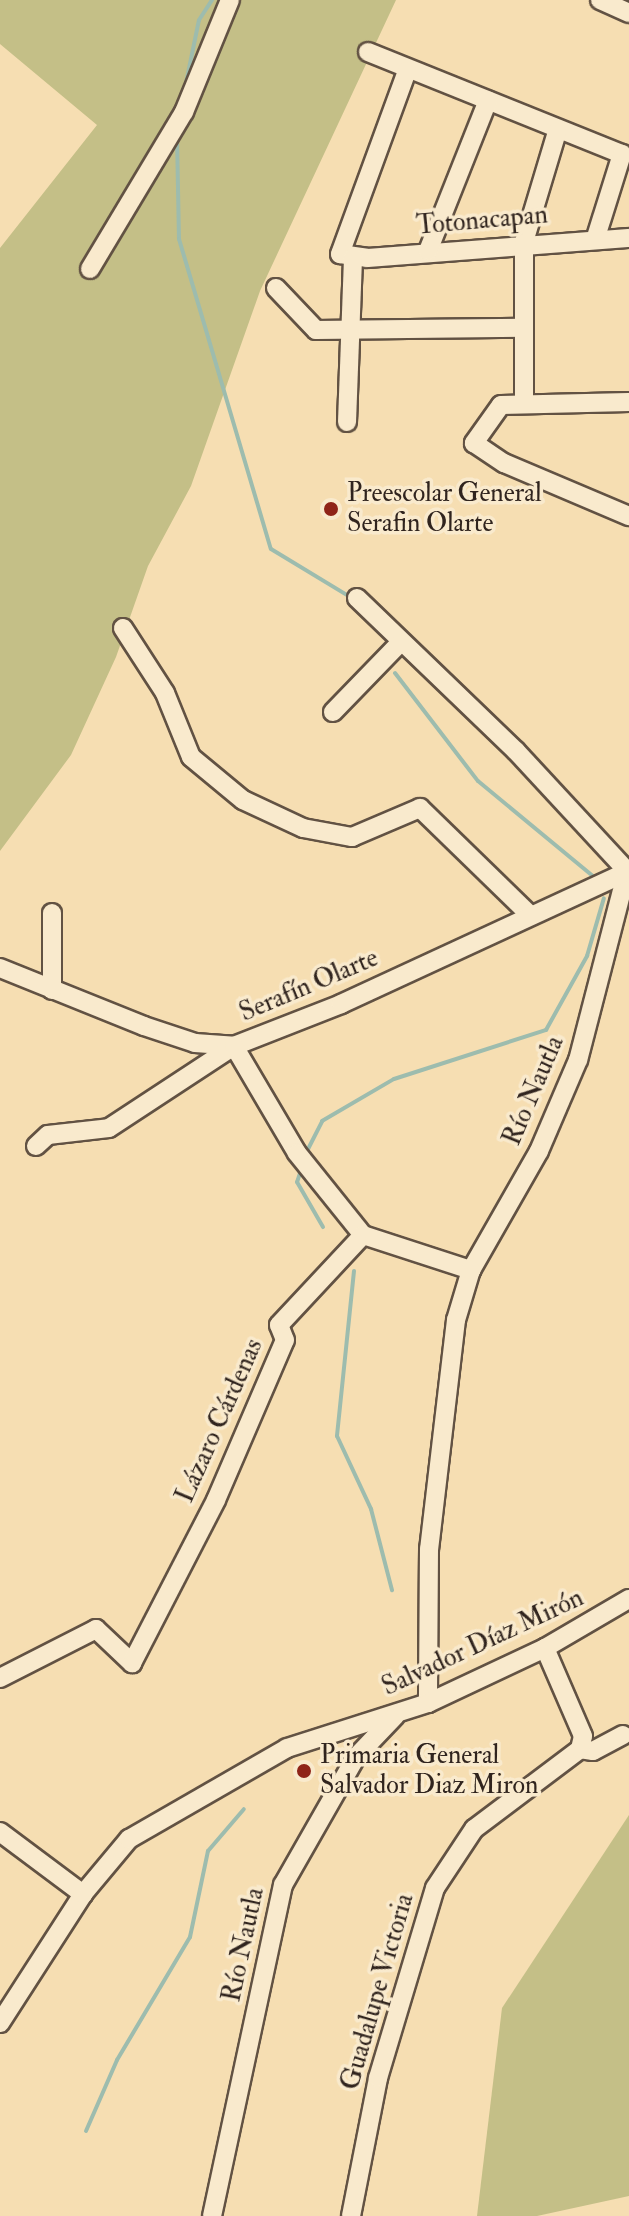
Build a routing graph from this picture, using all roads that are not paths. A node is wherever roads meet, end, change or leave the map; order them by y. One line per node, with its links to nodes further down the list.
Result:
1 (230, 0): 13 (street)
2 (600, 0): 3 (street)
3 (629, 13)
4 (368, 52): 5 (street)
5 (407, 71): 6 (street); 12 (street)
6 (488, 100): 7 (street); 11 (street)
7 (557, 132): 8 (street); 10 (street)
8 (596, 237): 9 (street, Totonacapan); 10 (street, Totonacapan)
9 (629, 238)
10 (524, 242): 11 (street, Totonacapan); 15 (street)
11 (428, 251): 12 (street, Totonacapan)
12 (346, 256): 16 (street)
13 (90, 269)
14 (276, 288): 16 (street)
15 (524, 328): 16 (street); 17 (street)
16 (347, 333): 19 (street)
17 (524, 402): 18 (street); 20 (street)
18 (629, 402)
19 (347, 422)
20 (629, 516)
21 (357, 598): 23 (street)
22 (123, 628): 27 (street)
23 (399, 644): 24 (street); 25 (street)
24 (333, 712)
25 (628, 871): 27 (street, Serafín Olarte); 33 (street, Río Nautla)
26 (52, 913): 29 (street)
27 (530, 915): 30 (street, Serafín Olarte)
28 (0, 968): 29 (street, Serafín Olarte)
29 (52, 990): 30 (street, Serafín Olarte)
30 (234, 1046): 31 (street); 32 (street)
31 (36, 1146)
32 (363, 1235): 33 (street); 36 (street, Lázaro Cárdenas)
33 (471, 1270): 37 (street, Río Nautla)
34 (629, 1599): 35 (street, Salvador Díaz Mirón)
35 (545, 1648): 37 (street, Salvador Díaz Mirón); 40 (street)
36 (0, 1678)
37 (428, 1703): 38 (street, Salvador Díaz Mirón)
38 (395, 1716): 42 (street, Salvador Díaz Mirón); 44 (street, Río Nautla)
39 (623, 1735): 40 (street)
40 (580, 1749): 45 (street, Guadalupe Victoria)
41 (0, 1832): 42 (street)
42 (83, 1894): 43 (street, Salvador Díaz Mirón)
43 (0, 2023)
44 (212, 2216)
45 (351, 2216)

